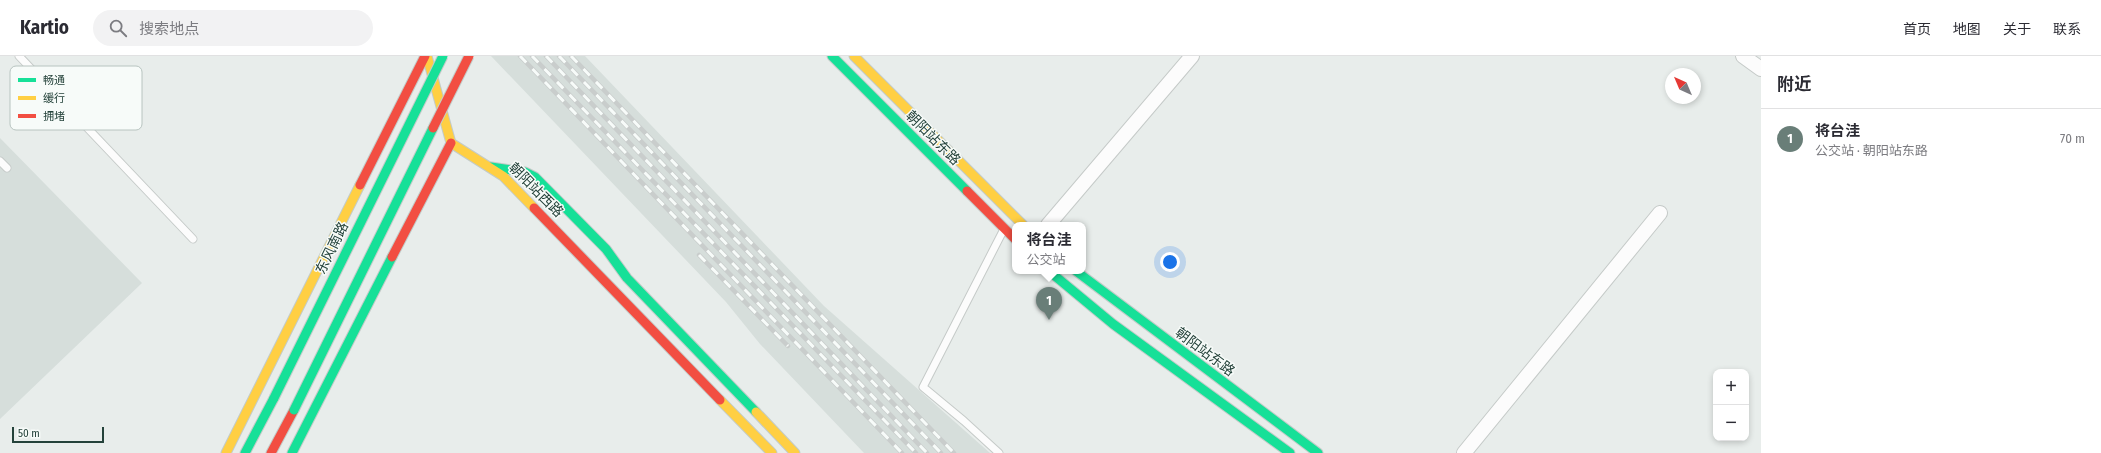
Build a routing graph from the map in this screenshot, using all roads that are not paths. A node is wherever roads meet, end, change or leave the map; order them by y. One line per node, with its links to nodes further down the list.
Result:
1 (19, 56): 9 (lane)
2 (426, 56): 12 (main road); 24 (main road)
3 (443, 56): 25 (main road, 东风南路, bridge)
4 (469, 56): 26 (main road, bridge)
5 (832, 56): 19 (main road, 朝阳站东路)
6 (854, 56): 17 (main road, 朝阳站东路)
7 (1192, 56): 18 (street)
8 (1743, 56): 10 (street)
9 (29, 66)
10 (1761, 69)
11 (89, 130): 21 (lane)
12 (451, 143): 14 (main road); 27 (main road)
13 (0, 160): 15 (lane)
14 (491, 167): 28 (main road, 朝阳站西路); 29 (main road, 朝阳站西路)
15 (7, 168)
16 (1660, 213): 33 (street)
17 (1020, 222)
18 (1051, 222)
19 (1004, 229): 20 (main road, 朝阳站东路); 30 (lane)
20 (1012, 237)
21 (193, 239)
22 (1053, 274): 31 (main road)
23 (1080, 274): 32 (main road, 朝阳站东路)
24 (226, 453)
25 (245, 453)
26 (271, 453)
27 (292, 453)
28 (772, 453)
29 (795, 453)
30 (999, 453)
31 (1290, 453)
32 (1318, 453)
33 (1464, 453)

